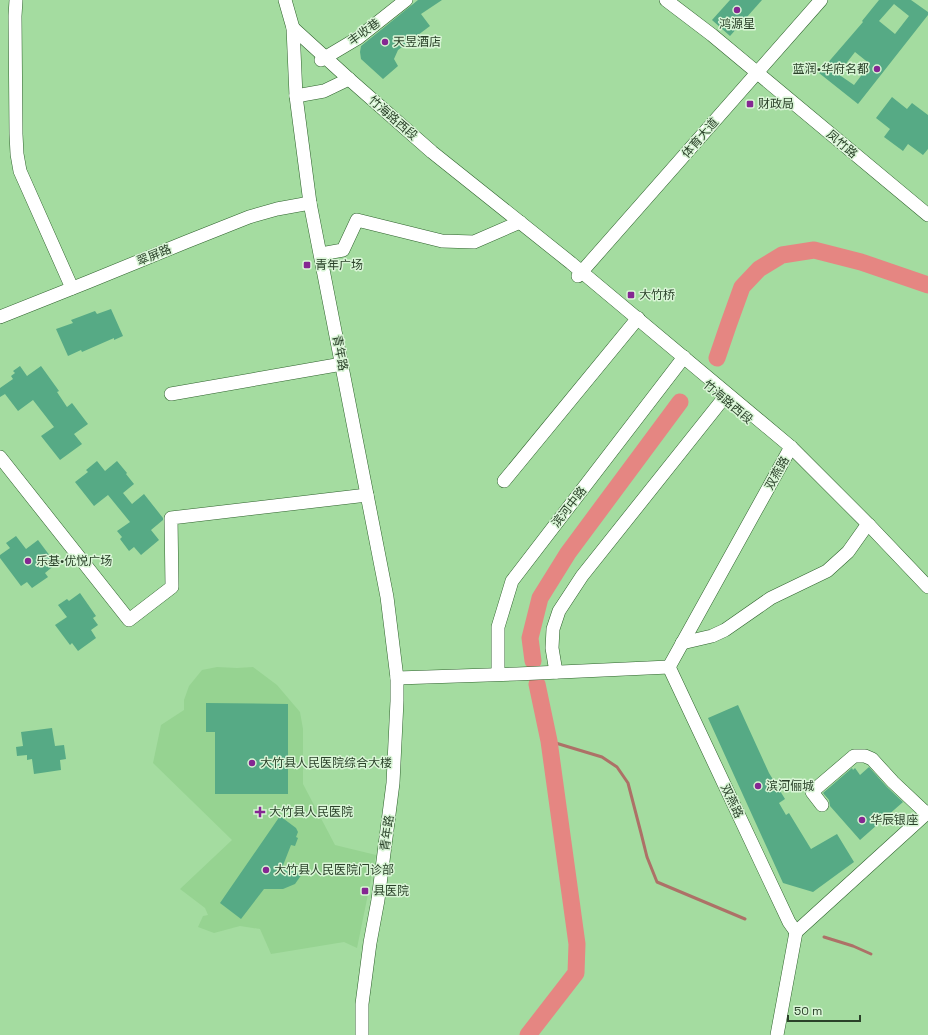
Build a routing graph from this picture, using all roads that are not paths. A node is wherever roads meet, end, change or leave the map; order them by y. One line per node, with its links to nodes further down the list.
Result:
1 (16, 0): 16 (street)
2 (285, 0): 6 (street)
3 (406, 0): 7 (street, 丰收巷)
4 (666, 0): 8 (street, 凤竹路)
5 (821, 0): 8 (street, 体育大道)
6 (294, 32): 7 (street, 竹海路西段); 10 (street, 青年路)
7 (323, 59): 9 (street, 竹海路西段)
8 (757, 73): 12 (street, 凤竹路); 15 (street, 体育大道)
9 (346, 80): 10 (street); 13 (street, 竹海路西段)
10 (296, 96): 11 (street, 青年路)
11 (310, 203): 14 (street, 青年路); 16 (street, 翠屏路)
12 (928, 215)
13 (517, 223): 14 (street); 15 (street, 竹海路西段)
14 (320, 254): 20 (street, 青年路)
15 (580, 273): 18 (street, 竹海路西段)
16 (72, 288): 17 (street, 翠屏路)
17 (0, 317)
18 (636, 320): 19 (street, 竹海路西段); 25 (street)
19 (683, 360): 22 (street, 竹海路西段); 33 (street, 滨河中路)
20 (342, 364): 21 (street); 26 (street, 青年路)
21 (172, 394)
22 (726, 396): 23 (street, 竹海路西段); 32 (street)
23 (790, 449): 27 (street, 竹海路西段); 30 (street, 双燕路)
24 (0, 457): 26 (street)
25 (504, 481)
26 (367, 495): 34 (street, 青年路)
27 (867, 526): 28 (street, 竹海路西段); 29 (street, 竹海路西段); 30 (street)
28 (928, 587)
29 (928, 596)
30 (682, 643): 31 (street, 双燕路)
31 (669, 667): 32 (street); 37 (street, 双燕路)
32 (556, 672): 33 (street)
33 (498, 674): 34 (street)
34 (397, 678): 38 (street, 青年路)
35 (822, 805): 36 (street)
36 (927, 813): 37 (street)
37 (796, 932): 39 (street)
38 (362, 1035)
39 (777, 1035)

